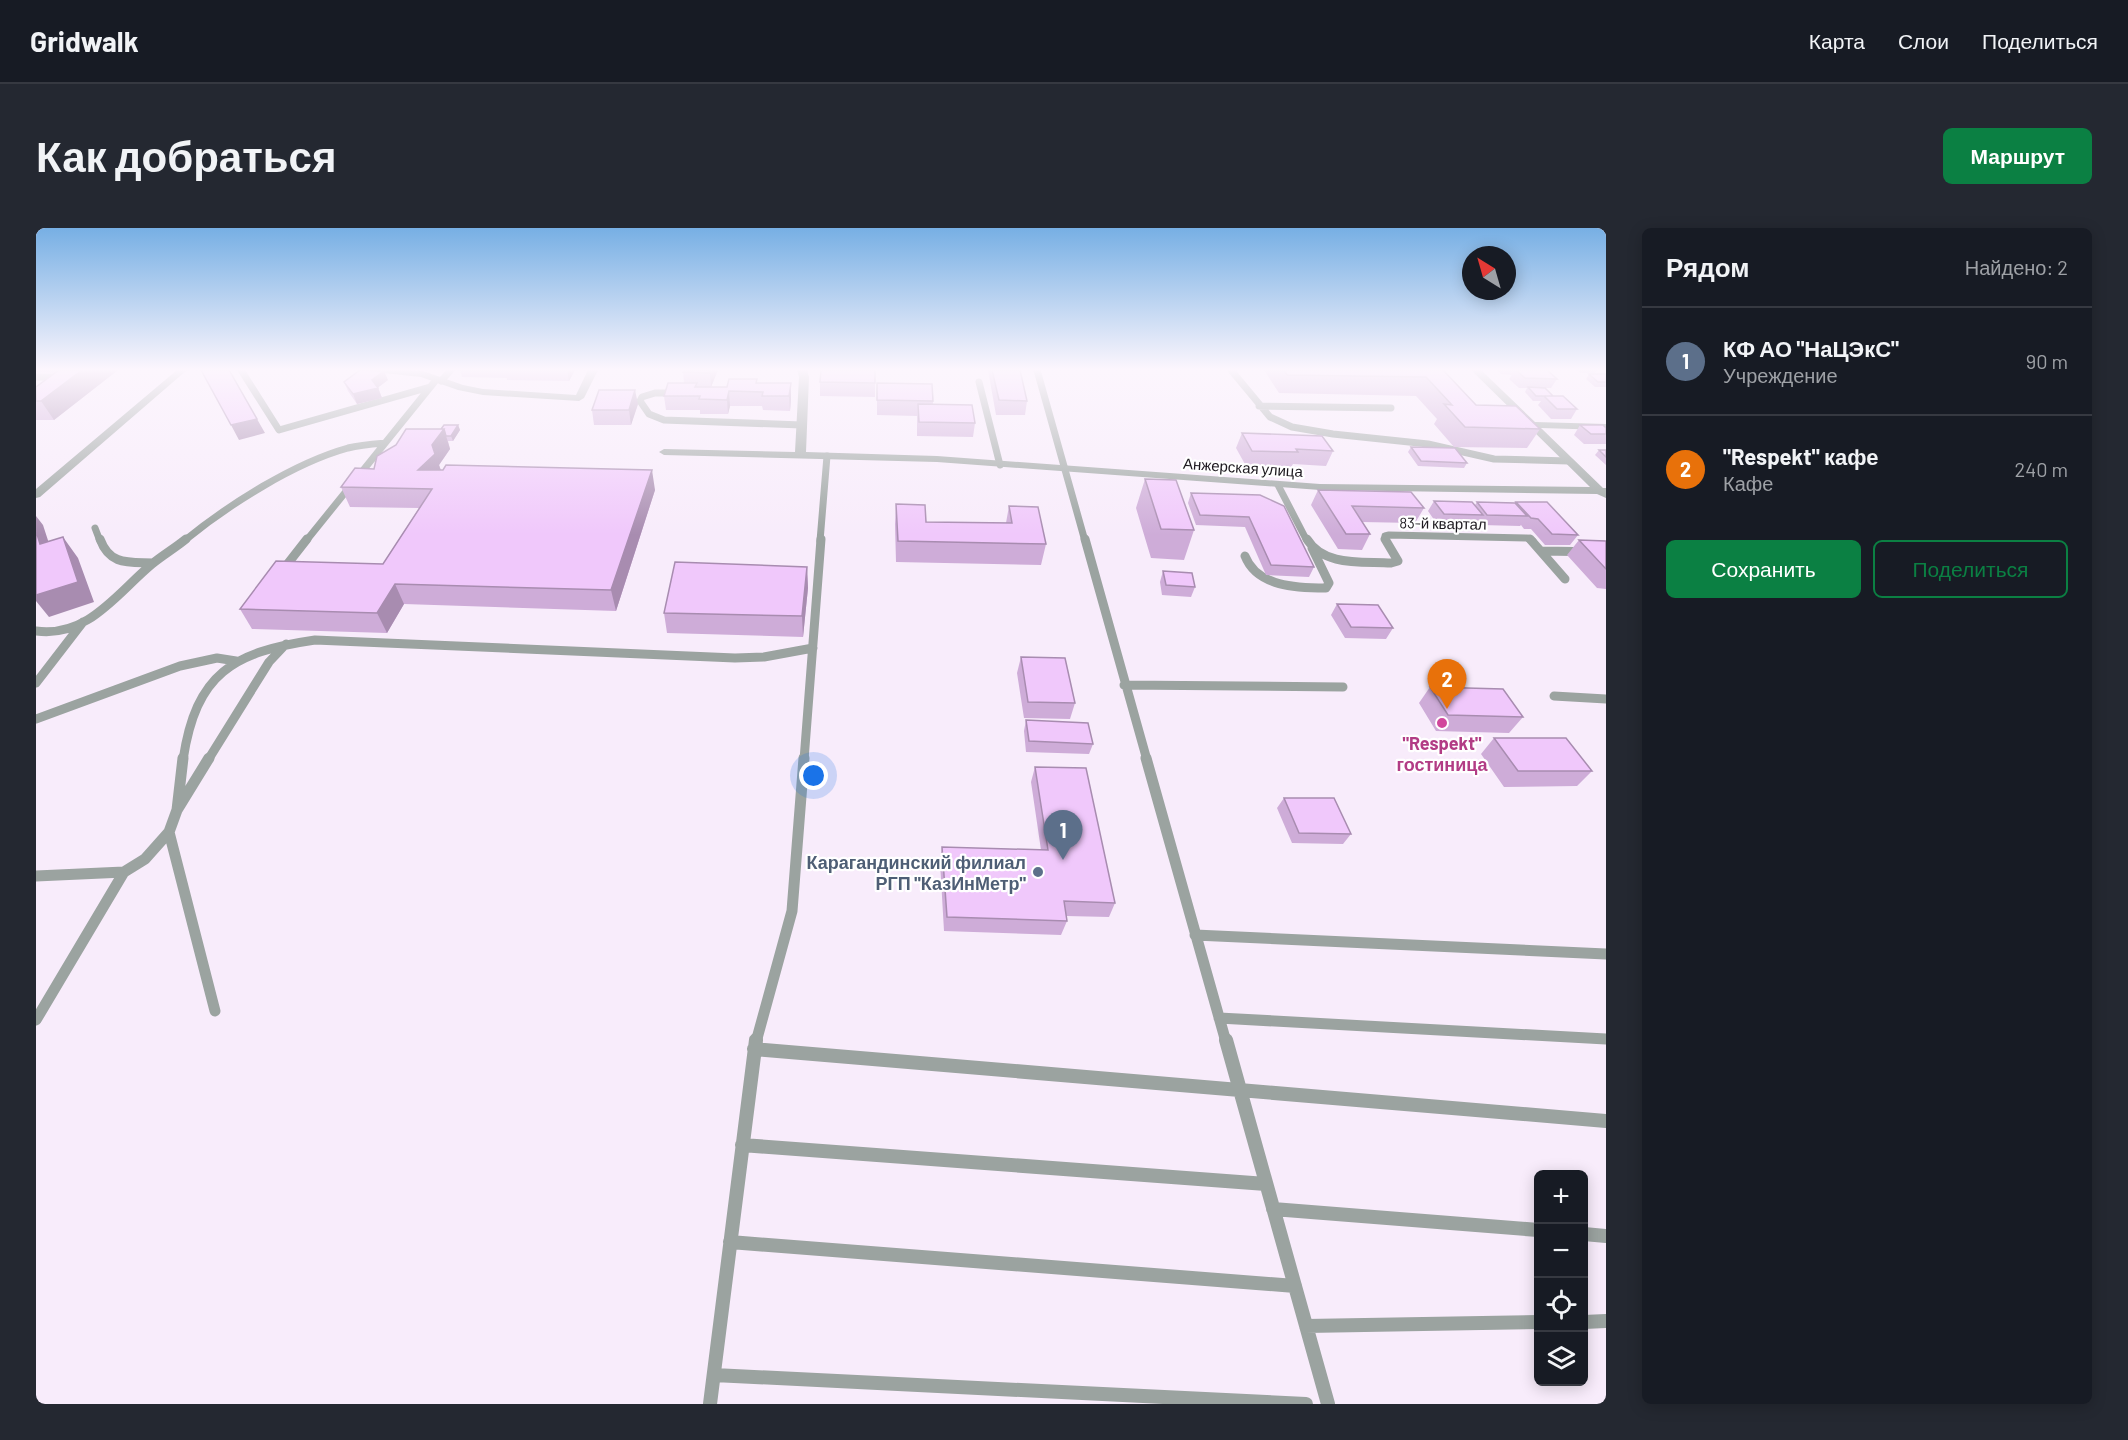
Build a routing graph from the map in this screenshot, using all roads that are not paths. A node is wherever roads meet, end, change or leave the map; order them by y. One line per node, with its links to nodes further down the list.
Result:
1 (117, 425): 20 (street)
2 (276, 425): 3 (lane)
3 (296, 425)
4 (400, 425): 12 (lane)
5 (799, 425): 6 (lane)
6 (802, 425): 14 (street)
7 (990, 425): 17 (lane)
8 (1052, 425): 18 (lane)
9 (1285, 425): 16 (lane)
10 (1531, 425): 11 (street); 16 (street)
11 (1606, 427)
12 (385, 443): 27 (lane); 28 (lane)
13 (664, 452): 14 (street, Анжерская улица)
14 (800, 456): 15 (street, Анжерская улица)
15 (827, 456): 17 (street, Анжерская улица); 33 (lane)
16 (1569, 461): 21 (street)
17 (1000, 465): 18 (street, Анжерская улица)
18 (1064, 470): 19 (street, Анжерская улица); 36 (lane)
19 (1278, 485): 21 (street, Анжерская улица); 23 (lane)
20 (38, 491)
21 (1604, 493)
22 (95, 528): 27 (lane)
23 (1312, 547): 24 (lane, 83-й квартал); 26 (lane)
24 (1541, 551): 25 (lane, 83-й квартал); 29 (lane, 83-й квартал)
25 (1606, 552)
26 (1245, 556)
27 (153, 563): 30 (lane)
28 (282, 571)
29 (1565, 579)
30 (83, 622): 31 (lane); 35 (lane)
31 (36, 631)
32 (286, 644): 33 (lane); 34 (lane); 41 (lane)
33 (813, 648): 51 (lane)
34 (236, 661): 40 (lane); 41 (lane)
35 (36, 683)
36 (1124, 685): 37 (lane); 45 (lane)
37 (1342, 687)
38 (1554, 696): 39 (lane)
39 (1606, 699)
40 (36, 719)
41 (177, 810): 42 (lane)
42 (169, 832): 43 (lane); 47 (lane)
43 (124, 872): 44 (lane); 49 (lane)
44 (36, 876)
45 (1195, 935): 46 (lane); 48 (lane)
46 (1606, 954)
47 (215, 1011)
48 (1219, 1018): 50 (lane); 52 (lane)
49 (36, 1020)
50 (1606, 1040)
51 (754, 1049): 52 (lane); 54 (lane)
52 (1239, 1090): 53 (lane); 55 (lane)
53 (1606, 1121)
54 (742, 1145): 55 (lane); 60 (lane)
55 (1266, 1184): 56 (lane)
56 (1273, 1209): 57 (lane); 61 (lane)
57 (1534, 1230)
58 (1588, 1234): 59 (lane)
59 (1606, 1236)
60 (730, 1242): 61 (lane); 66 (lane)
61 (1295, 1286): 65 (lane)
62 (1606, 1321): 64 (lane)
63 (1534, 1322): 65 (lane)
64 (1588, 1322)
65 (1306, 1326): 69 (lane)
66 (714, 1375): 67 (lane); 68 (lane)
67 (710, 1404)
68 (1306, 1404)
69 (1328, 1404)

